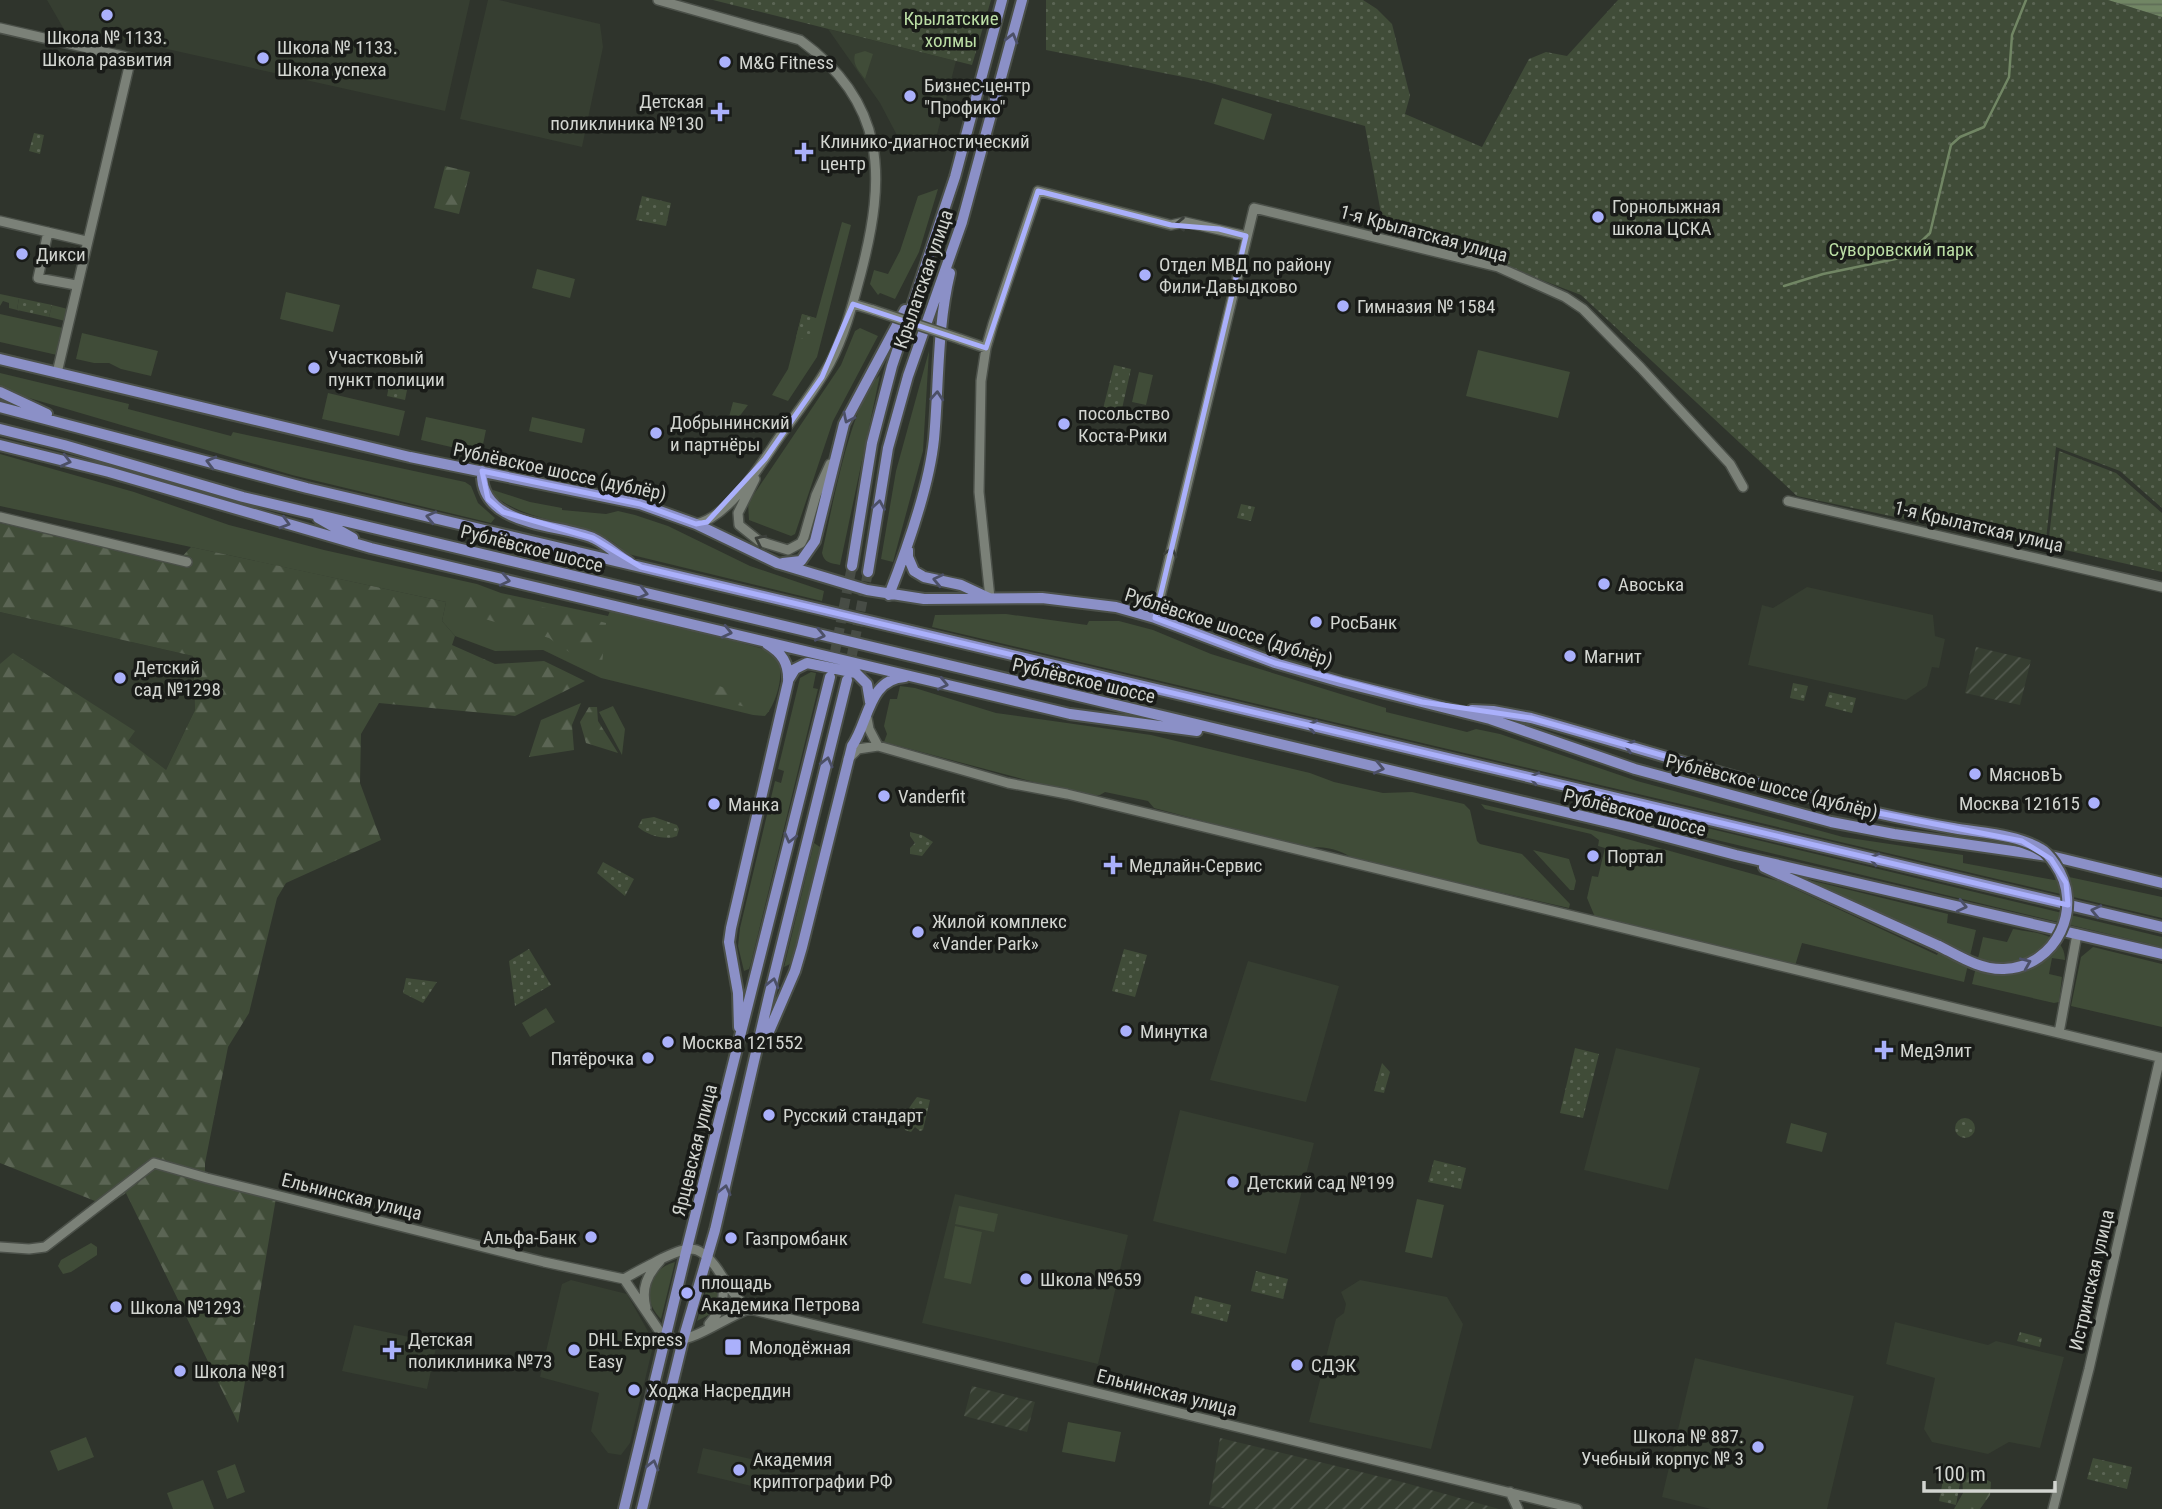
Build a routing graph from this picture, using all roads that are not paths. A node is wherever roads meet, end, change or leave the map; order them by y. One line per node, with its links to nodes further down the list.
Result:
1 (658, 0): 12 (street)
2 (1002, 0): 10 (main road, Крылатская улица)
3 (1022, 0): 6 (main road, Крылатская улица, one-way to 3)
4 (0, 28): 9 (street)
5 (0, 221): 7 (street)
6 (962, 222): 29 (main road, one-way to 6); 35 (main road, Крылатская улица, one-way to 6)
7 (48, 232): 9 (street); 11 (street)
8 (1246, 236): 13 (street, one-way to 13); 24 (street, 1-я Крылатская улица); 39 (street, one-way to 8)
9 (86, 241): 11 (street)
10 (925, 271): 21 (main road, one-way to 21); 33 (main road, Крылатская улица)
11 (76, 285): 15 (street)
12 (853, 304): 13 (street, bridge); 22 (street)
13 (986, 348): 38 (street)
14 (0, 359): 15 (main road, Рублёвское шоссе (дублёр))
15 (57, 373): 23 (main road, Рублёвское шоссе (дублёр))
16 (0, 392): 18 (main road)
17 (0, 407): 18 (main road, Рублёвское шоссе)
18 (69, 424): 34 (main road, Рублёвское шоссе, one-way to 18)
19 (0, 429): 26 (main road, Рублёвское шоссе)
20 (0, 445): 30 (main road, one-way to 30)
21 (835, 453): 22 (street, one-way to 22); 32 (main road)
22 (765, 459): 28 (street)
23 (482, 471): 28 (main road, Рублёвское шоссе (дублёр)); 34 (main road)
24 (1743, 488)
25 (1788, 501): 36 (street, 1-я Крылатская улица)
26 (306, 512): 30 (main road); 48 (main road, Рублёвское шоссе, one-way to 48)
27 (0, 517): 31 (street)
28 (696, 524): 32 (main road, Рублёвское шоссе (дублёр))
29 (908, 544): 37 (main road); 38 (main road, one-way to 29)
30 (371, 548): 40 (main road, one-way to 40)
31 (187, 562)
32 (777, 563): 37 (main road, Рублёвское шоссе (дублёр))
33 (852, 566)
34 (640, 568): 53 (main road, Рублёвское шоссе, one-way to 34)
35 (869, 572)
36 (2162, 587)
37 (890, 595): 38 (main road, Рублёвское шоссе (дублёр))
38 (990, 598): 39 (main road, Рублёвское шоссе (дублёр))
39 (1155, 618): 46 (main road, Рублёвское шоссе (дублёр))
40 (758, 639): 42 (main road); 44 (main road)
41 (830, 677): 57 (main road, Ярцевская улица, one-way to 57)
42 (911, 677): 45 (main road); 48 (main road, one-way to 48)
43 (847, 680): 59 (main road, Ярцевская улица, one-way to 43)
44 (788, 681): 45 (main road); 57 (main road)
45 (870, 705): 47 (main road)
46 (1455, 710): 51 (main road, one-way to 46, bridge); 52 (main road, Рублёвское шоссе (дублёр))
47 (867, 718): 49 (street); 50 (main road)
48 (1241, 735): 51 (main road, Рублёвское шоссе, one-way to 51)
49 (878, 746): 50 (street); 56 (street)
50 (848, 760): 59 (main road)
51 (1736, 855): 54 (main road, Рублёвское шоссе, one-way to 54)
52 (2162, 883)
53 (2162, 927)
54 (2077, 934): 55 (main road, Рублёвское шоссе); 56 (street)
55 (2162, 954)
56 (2059, 1033): 58 (street)
57 (737, 1056): 60 (main road, Ярцевская улица)
58 (2161, 1058): 78 (street, Истринская улица)
59 (752, 1073): 61 (main road, Ярцевская улица)
60 (713, 1146): 61 (main road); 63 (main road, Ярцевская улица)
61 (734, 1152): 64 (main road, Ярцевская улица, one-way to 61)
62 (0, 1247): 67 (street, Ельнинская улица)
63 (687, 1248): 64 (street); 65 (street); 71 (main road, Ярцевская улица)
64 (708, 1256): 66 (street); 72 (main road, Ярцевская улица)
65 (662, 1259): 67 (street); 69 (street)
66 (720, 1273): 68 (street); 70 (street)
67 (624, 1279): 69 (street)
68 (749, 1309): 70 (street); 73 (street, Ельнинская улица)
69 (648, 1316): 71 (street)
70 (706, 1328): 72 (street)
71 (666, 1337): 72 (street); 74 (main road, Ярцевская улица)
72 (682, 1340): 75 (main road, Ярцевская улица, one-way to 72)
73 (1510, 1492): 76 (street); 77 (street, Ельнинская улица)
74 (624, 1509)
75 (642, 1509)
76 (1518, 1509)
77 (1577, 1509)
78 (2053, 1509)

